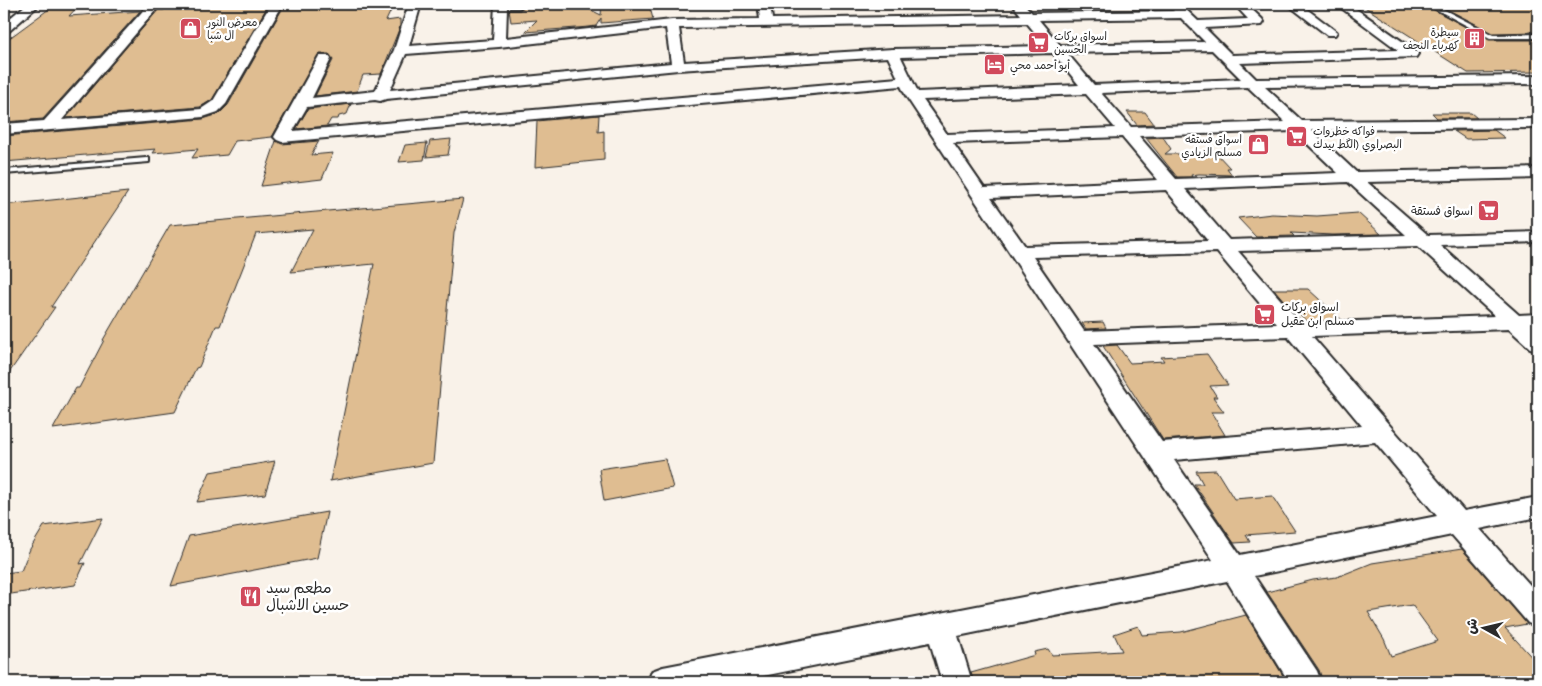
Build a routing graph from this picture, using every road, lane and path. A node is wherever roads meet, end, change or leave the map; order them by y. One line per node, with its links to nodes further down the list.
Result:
1 (34, 4): 17 (street)
2 (155, 4): 36 (street)
3 (278, 4): 36 (street)
4 (415, 4): 23 (street)
5 (501, 4): 6 (street); 20 (street)
6 (519, 4)
7 (764, 4): 15 (street)
8 (1240, 4): 13 (street)
9 (1294, 4): 18 (street)
10 (1342, 4): 26 (street)
11 (1429, 4): 19 (lane)
12 (1025, 13): 13 (street); 14 (street); 22 (street)
13 (1185, 14): 21 (street)
14 (915, 21): 15 (street); 24 (street)
15 (766, 22): 16 (street)
16 (672, 24): 20 (street); 28 (street)
17 (4, 29)
18 (1331, 32)
19 (1538, 36)
20 (499, 43): 23 (street)
21 (1216, 46): 22 (street); 26 (street)
22 (1056, 49): 24 (street); 32 (street)
23 (402, 50): 33 (street)
24 (932, 52): 25 (street)
25 (893, 54): 28 (street); 31 (street)
26 (1228, 58): 30 (street)
27 (324, 59): 34 (street)
28 (678, 66): 33 (street)
29 (1538, 80): 30 (street)
30 (1252, 83): 32 (street); 37 (street)
31 (910, 88): 32 (street); 34 (street); 40 (street)
32 (1090, 89): 39 (street)
33 (380, 97): 34 (street)
34 (302, 103)
35 (1538, 123): 37 (street)
36 (49, 125): 38 (street)
37 (1298, 126): 39 (street); 44 (street)
38 (4, 129)
39 (1127, 132): 40 (street); 45 (street)
40 (942, 139): 46 (street)
41 (146, 160): 42 (lane)
42 (4, 172)
43 (1538, 173): 44 (street)
44 (1352, 177): 45 (street); 48 (street)
45 (1171, 185): 46 (street); 49 (street)
46 (979, 193): 50 (street)
47 (1538, 237): 48 (street)
48 (1423, 241): 49 (street); 52 (street)
49 (1223, 246): 50 (street); 53 (street)
50 (1019, 252): 54 (street)
51 (1538, 321): 52 (street)
52 (1514, 322): 53 (street); 55 (street)
53 (1294, 330): 54 (street); 56 (street)
54 (1078, 338): 57 (street)
55 (1538, 343)
56 (1381, 432): 57 (street); 59 (street)
57 (1155, 452): 60 (street)
58 (1538, 507): 59 (street)
59 (1458, 523): 60 (street); 61 (street)
60 (1234, 568): 62 (street); 65 (street)
61 (1538, 614)
62 (940, 627): 63 (street); 64 (street)
63 (663, 682)
64 (957, 682)
65 (1306, 682)

